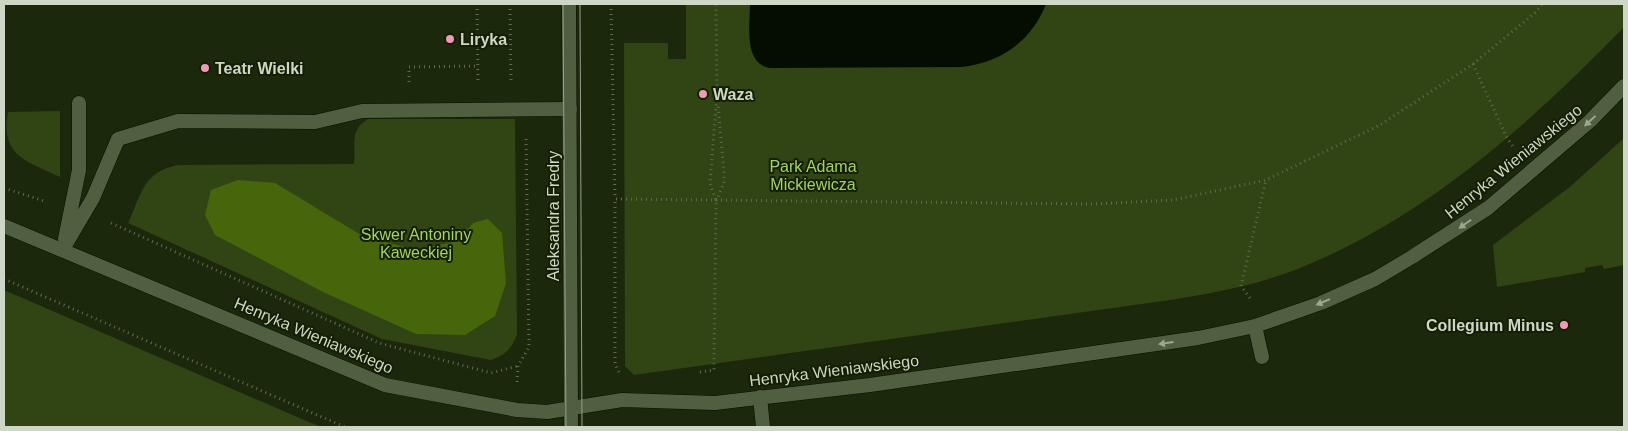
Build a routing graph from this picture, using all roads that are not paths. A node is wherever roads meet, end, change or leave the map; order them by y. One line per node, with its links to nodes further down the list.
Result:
1 (570, 4): 4 (street, Aleksandra Fredry)
2 (1624, 86): 7 (street, Henryka Wieniawskiego, one-way to 7)
3 (79, 103): 6 (street)
4 (570, 109): 6 (street); 10 (street, Aleksandra Fredry)
5 (4, 226): 6 (street, Henryka Wieniawskiego)
6 (63, 249): 10 (street, Henryka Wieniawskiego)
7 (1261, 324): 8 (street); 9 (street, Henryka Wieniawskiego, one-way to 9)
8 (1262, 357)
9 (760, 397): 10 (street, Henryka Wieniawskiego); 12 (street)
10 (571, 408): 11 (street, Aleksandra Fredry)
11 (571, 427)
12 (763, 427)

